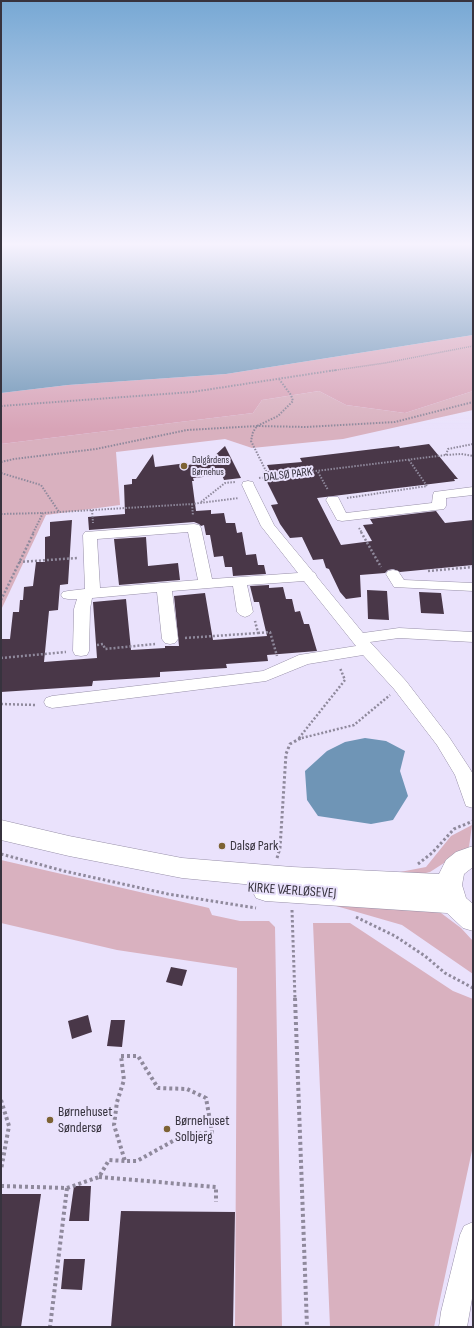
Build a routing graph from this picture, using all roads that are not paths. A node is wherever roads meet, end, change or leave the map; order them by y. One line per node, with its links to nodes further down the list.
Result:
1 (247, 482): 5 (street, DALSØ PARK)
2 (473, 491): 3 (street)
3 (333, 500)
4 (394, 574): 8 (street)
5 (310, 576): 6 (street); 15 (street, DALSØ PARK)
6 (239, 582): 7 (street); 12 (street)
7 (206, 584): 9 (street); 10 (street)
8 (473, 587)
9 (164, 588): 10 (street); 14 (street)
10 (89, 594): 11 (street); 16 (street)
11 (68, 595)
12 (245, 612)
13 (473, 637): 15 (street)
14 (170, 639)
15 (363, 644): 17 (street); 18 (street, DALSØ PARK)
16 (81, 651)
17 (52, 702)
18 (473, 801)
19 (1, 830): 21 (street, KIRKE VÆRLØSEVEJ)
20 (473, 856): 21 (street)
21 (452, 894): 22 (street)
22 (473, 920)
23 (473, 1235): 24 (street)
24 (453, 1327)

